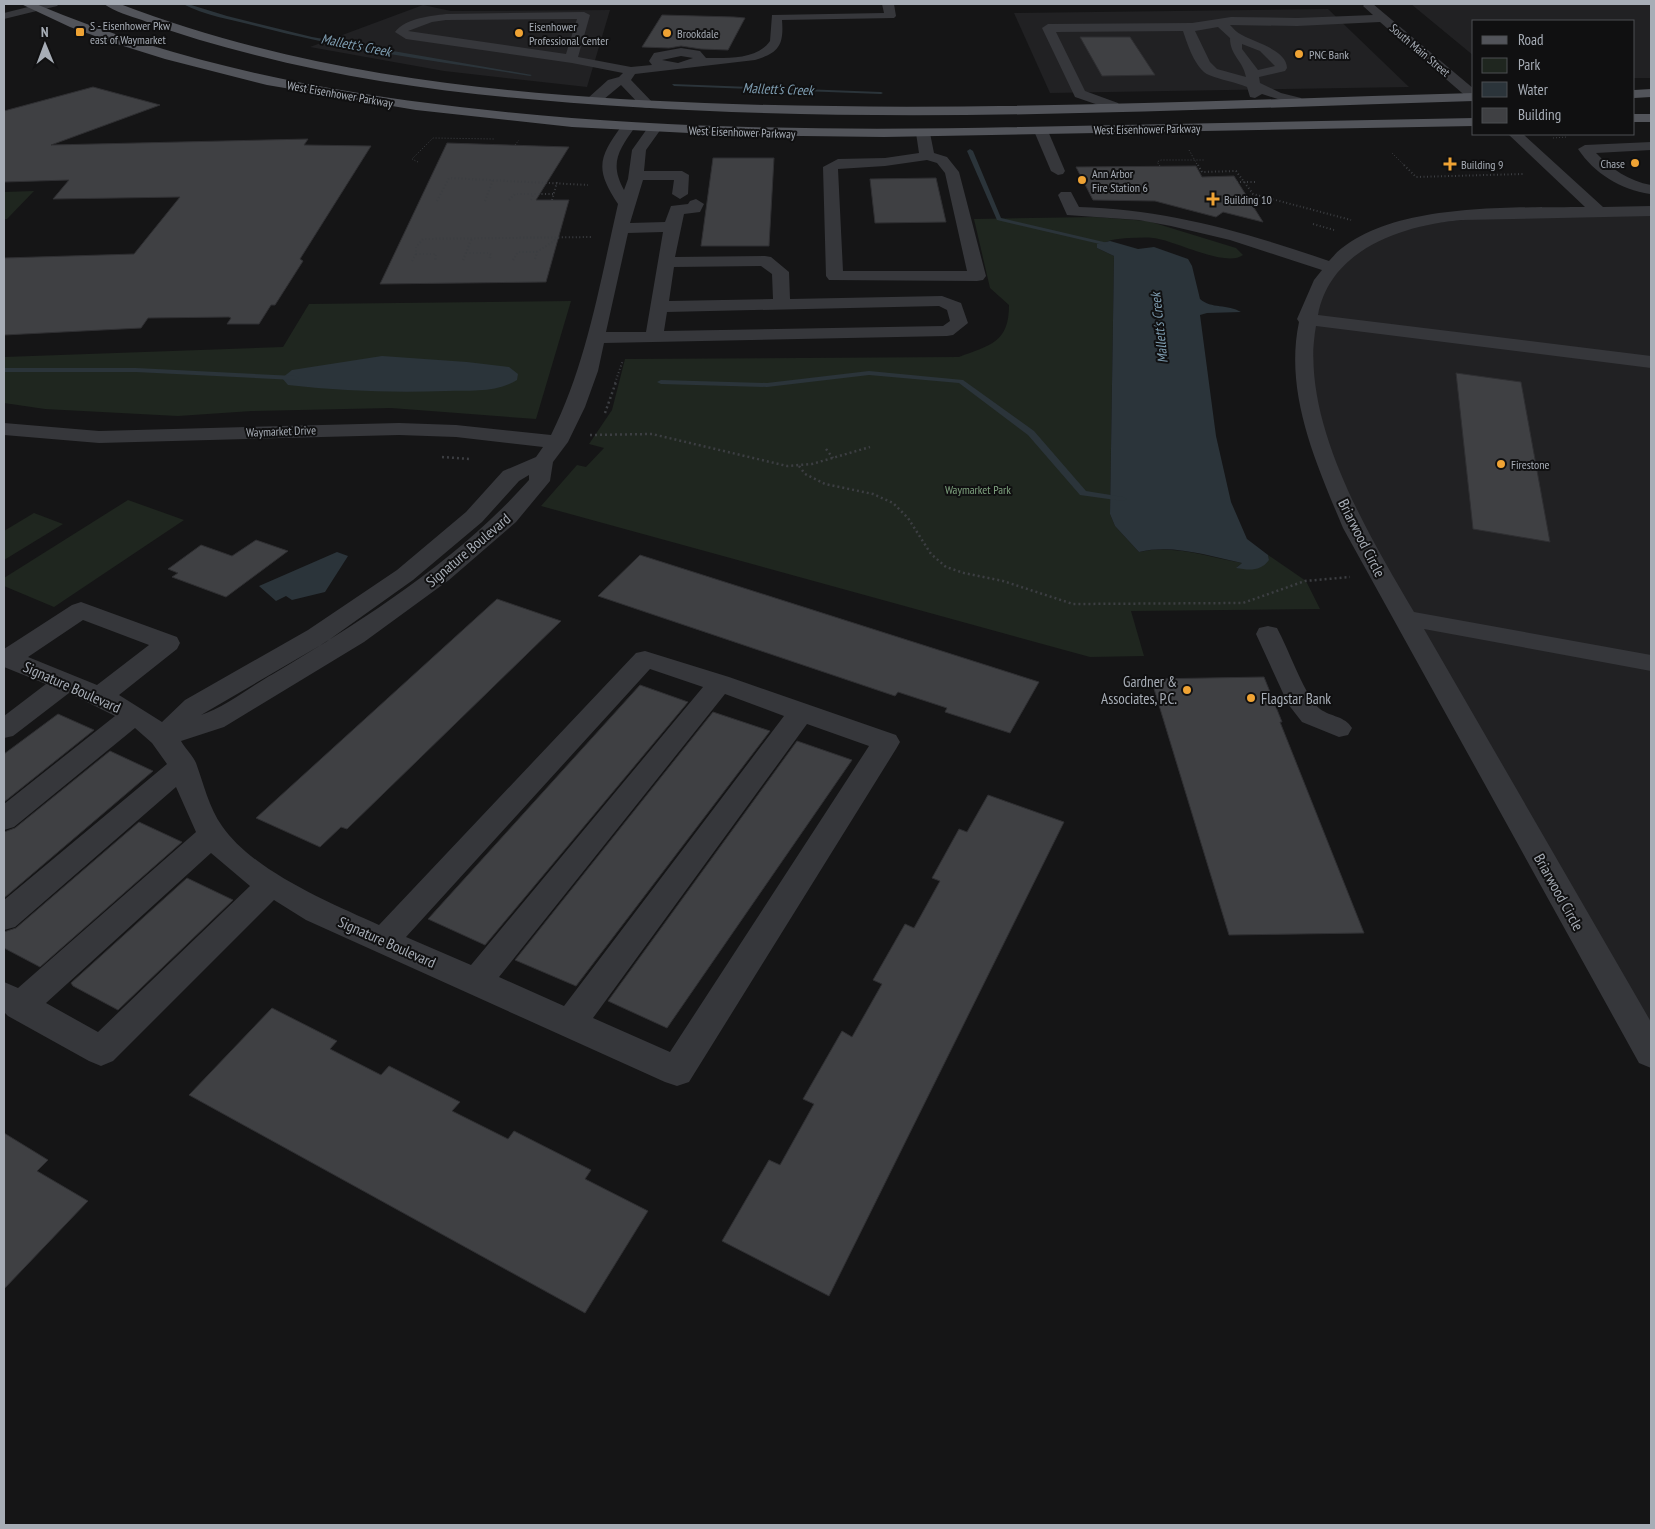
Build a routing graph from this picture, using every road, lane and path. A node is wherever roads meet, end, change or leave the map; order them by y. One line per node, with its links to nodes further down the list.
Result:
1 (53, 4): 5 (street)
2 (110, 4): 12 (main road, West Eisenhower Parkway)
3 (888, 4): 14 (street)
4 (1366, 4): 7 (street, South Main Street)
5 (31, 6): 6 (street); 10 (main road, West Eisenhower Parkway)
6 (4, 16)
7 (1382, 18): 8 (street); 23 (street, South Main Street)
8 (1220, 22): 9 (street); 11 (street)
9 (1192, 27): 17 (street); 21 (street)
10 (101, 34): 12 (main road); 18 (main road, West Eisenhower Parkway)
11 (1236, 37): 17 (street); 17 (street)
12 (267, 55): 19 (main road, West Eisenhower Parkway)
13 (572, 60): 13 (street); 16 (street)
14 (697, 62): 15 (street); 15 (street)
15 (674, 66): 16 (street)
16 (628, 75): 25 (street); 29 (street)
17 (1253, 80): 27 (street); 28 (street)
18 (290, 86): 19 (main road); 37 (main road, West Eisenhower Parkway)
19 (496, 92): 25 (main road, West Eisenhower Parkway)
20 (1651, 93): 22 (main road)
21 (1080, 94): 30 (street); 31 (street)
22 (1635, 94)
23 (1472, 95)
24 (1472, 97): 26 (main road, West Eisenhower Parkway)
25 (593, 101): 29 (main road, West Eisenhower Parkway)
26 (1333, 101): 28 (main road, West Eisenhower Parkway); 40 (main road)
27 (1248, 102): 28 (main road, West Eisenhower Parkway); 30 (main road, West Eisenhower Parkway)
28 (1296, 102): 39 (main road)
29 (647, 104): 33 (main road, West Eisenhower Parkway)
30 (1113, 106): 31 (main road, West Eisenhower Parkway)
31 (1067, 107): 32 (main road, West Eisenhower Parkway)
32 (964, 110): 33 (main road, West Eisenhower Parkway); 42 (main road)
33 (871, 111): 41 (main road)
34 (1635, 118): 35 (main road)
35 (1651, 118)
36 (1472, 122): 40 (main road, West Eisenhower Parkway)
37 (628, 127): 38 (main road, West Eisenhower Parkway); 80 (street)
38 (654, 129): 41 (main road, West Eisenhower Parkway); 62 (street, Signature Boulevard)
39 (1125, 129): 40 (main road, West Eisenhower Parkway); 42 (main road, West Eisenhower Parkway)
40 (1153, 129)
41 (677, 130): 43 (main road, West Eisenhower Parkway)
42 (1041, 131): 43 (main road, West Eisenhower Parkway); 60 (street)
43 (923, 133): 55 (street)
44 (1517, 135): 82 (street)
45 (455, 138): 46 (path); 48 (path); 58 (path)
46 (474, 138): 50 (path); 51 (path)
47 (519, 140): 52 (path)
48 (450, 143)
49 (1185, 143): 56 (path)
50 (470, 144)
51 (492, 144)
52 (515, 145)
53 (1651, 146): 69 (street)
54 (1392, 153): 61 (path)
55 (927, 156): 55 (street)
56 (1195, 160): 57 (path); 59 (path); 66 (path)
57 (1205, 160)
58 (418, 162)
59 (1160, 166)
60 (1058, 171)
61 (1523, 174)
62 (636, 176): 78 (street); 80 (street, Signature Boulevard)
63 (494, 180): 64 (path); 76 (path); 77 (path)
64 (557, 182): 68 (path); 71 (path)
65 (1233, 182): 66 (path)
66 (1243, 182): 67 (path); 83 (path)
67 (1256, 182)
68 (592, 184)
69 (1650, 189)
70 (533, 194): 71 (path); 73 (path); 74 (path)
71 (554, 194): 75 (path)
72 (1066, 195): 101 (street)
73 (509, 200)
74 (531, 200)
75 (552, 200)
76 (437, 201)
77 (485, 201)
78 (678, 201): 79 (street); 85 (street)
79 (696, 201)
80 (626, 204): 86 (street, Signature Boulevard)
81 (1651, 211): 82 (street, Briarwood Circle)
82 (1599, 212): 101 (street, Briarwood Circle)
83 (1356, 221)
84 (1313, 224): 87 (path)
85 (672, 227): 86 (street); 100 (street)
86 (621, 228): 106 (street, Signature Boulevard)
87 (1334, 230)
88 (559, 237): 89 (path); 90 (path); 91 (path)
89 (593, 237)
90 (472, 238): 92 (path); 93 (path)
91 (537, 252): 94 (path); 98 (path)
92 (466, 253): 96 (path); 97 (path)
93 (416, 254): 95 (path); 99 (path)
94 (535, 259)
95 (435, 260)
96 (463, 260)
97 (489, 260)
98 (513, 260)
99 (412, 261)
100 (666, 262): 102 (street); 103 (street)
101 (1331, 267): 104 (street, Briarwood Circle)
102 (782, 305): 103 (street); 105 (street)
103 (658, 307): 105 (street)
104 (1306, 319): 107 (street); 114 (street, Briarwood Circle)
105 (654, 337): 106 (street)
106 (596, 338): 111 (street, Signature Boulevard)
107 (1651, 362)
108 (4, 430): 111 (street, Waymarket Drive)
109 (870, 447): 112 (path)
110 (826, 449): 112 (path)
111 (551, 451): 113 (path); 126 (street, Signature Boulevard)
112 (833, 458): 113 (path)
113 (799, 466): 114 (path)
114 (1381, 576): 115 (street, Briarwood Circle)
115 (1405, 618): 118 (street); 136 (street, Briarwood Circle)
116 (1268, 634): 124 (street)
117 (6, 658): 119 (street, Signature Boulevard); 121 (street)
118 (1651, 663)
119 (65, 682): 121 (street, Signature Boulevard); 125 (street)
120 (720, 684): 122 (street); 132 (street); 133 (street)
121 (98, 697): 123 (street, Signature Boulevard)
122 (801, 712): 135 (street); 135 (street, Signature Boulevard)
123 (133, 715): 126 (street, Signature Boulevard); 128 (street)
124 (1339, 728)
125 (4, 729)
126 (163, 737): 127 (street, Signature Boulevard)
127 (183, 765): 129 (street, Signature Boulevard); 131 (street)
128 (4, 819)
129 (212, 835): 130 (street, Signature Boulevard); 134 (street)
130 (271, 884): 132 (street, Signature Boulevard); 134 (street)
131 (4, 918)
132 (383, 941): 133 (street, Signature Boulevard)
133 (476, 982): 135 (street, Signature Boulevard)
134 (12, 1001)
135 (570, 1022)
136 (1651, 1053)

